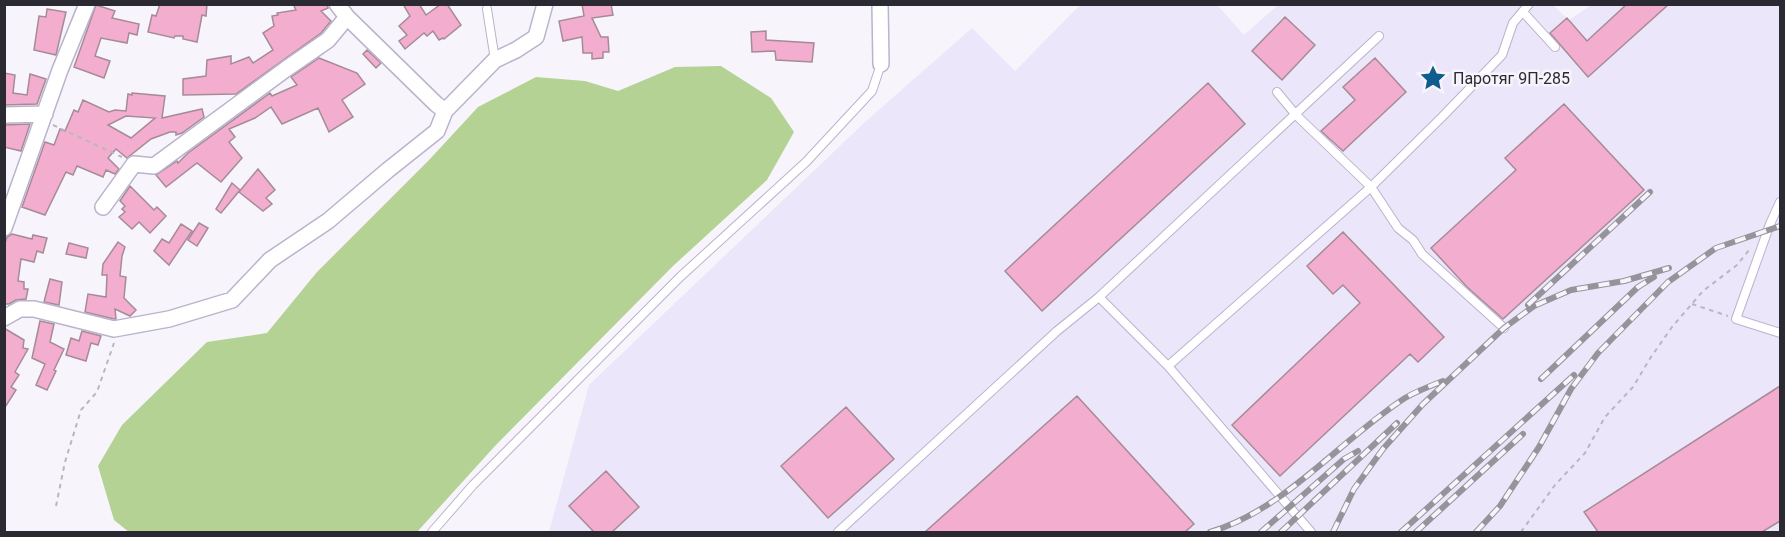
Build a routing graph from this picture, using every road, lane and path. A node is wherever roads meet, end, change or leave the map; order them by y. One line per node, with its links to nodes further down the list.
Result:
1 (87, 4): 17 (street)
2 (337, 4): 8 (street)
3 (545, 4): 11 (street)
4 (880, 4): 12 (street)
5 (1529, 4): 7 (lane)
6 (487, 9): 11 (lane)
7 (1523, 12): 10 (lane); 19 (lane)
8 (346, 17): 14 (street); 18 (street)
9 (1379, 36): 16 (lane)
10 (1555, 47)
11 (495, 60): 14 (street)
12 (880, 64): 33 (lane)
13 (1277, 92): 16 (lane)
14 (445, 111): 29 (street)
15 (4, 115): 17 (street)
16 (1296, 115): 19 (lane); 24 (lane)
17 (44, 118): 18 (path); 22 (street)
18 (134, 164): 21 (street)
19 (1371, 187): 28 (lane); 31 (lane)
20 (1780, 201): 27 (lane)
21 (103, 207)
22 (4, 228)
23 (1751, 247): 25 (path)
24 (1099, 297): 31 (lane); 34 (lane)
25 (1692, 304): 27 (path); 36 (path)
26 (4, 318): 29 (street)
27 (1736, 319): 30 (lane)
28 (1504, 328)
29 (114, 329): 32 (path)
30 (1780, 333)
31 (1168, 366): 35 (lane)
32 (56, 506)
33 (432, 532)
34 (838, 532)
35 (1311, 532)
36 (1521, 532)

